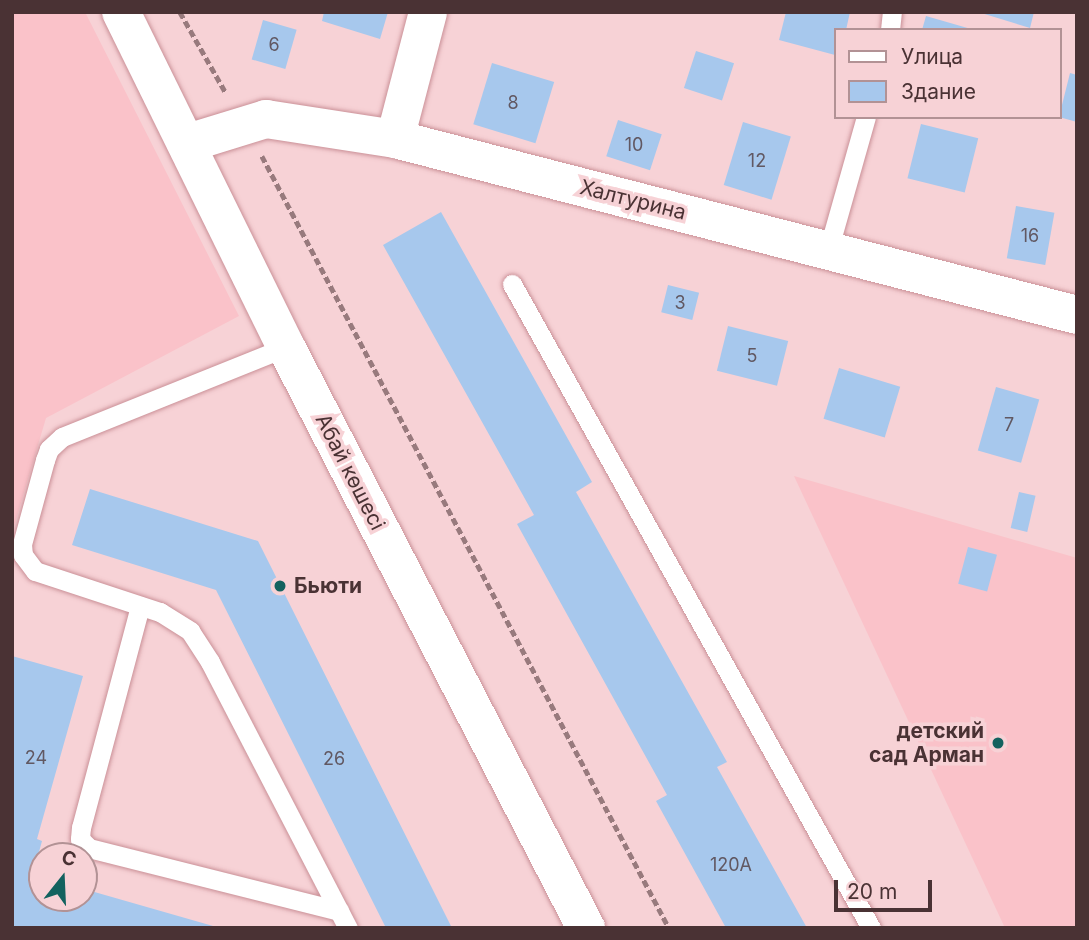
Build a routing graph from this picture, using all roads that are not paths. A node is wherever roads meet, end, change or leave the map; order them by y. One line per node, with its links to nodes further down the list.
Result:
1 (121, 12): 5 (street, Абай көшесі)
2 (428, 12): 4 (street)
3 (865, 119): 6 (lane)
4 (395, 139): 5 (street, Халтурина); 6 (street, Халтурина)
5 (188, 143): 9 (street, Абай көшесі)
6 (828, 251): 8 (street, Халтурина)
7 (512, 284): 13 (lane)
8 (1077, 315)
9 (286, 347): 10 (lane); 12 (street, Абай көшесі)
10 (140, 606): 11 (lane); 11 (lane)
11 (344, 919)
12 (586, 928)
13 (871, 928)

